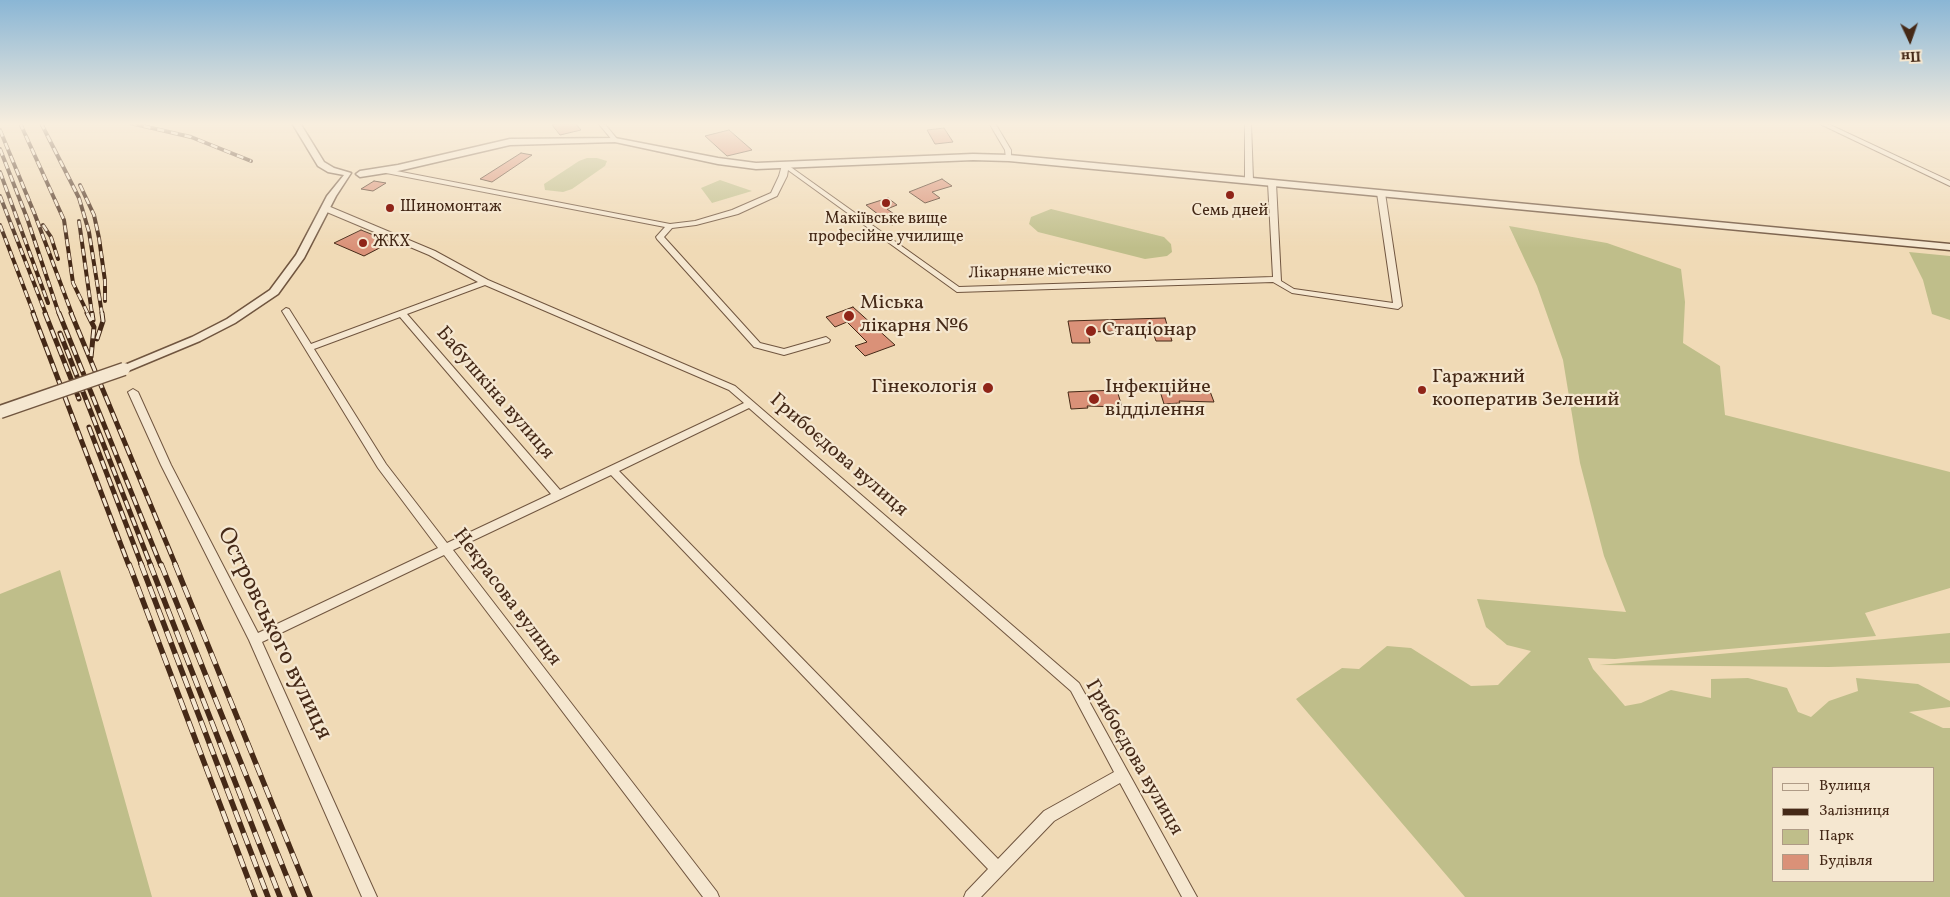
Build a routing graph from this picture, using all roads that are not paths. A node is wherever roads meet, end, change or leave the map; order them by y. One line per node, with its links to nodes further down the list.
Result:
1 (322, 165): 10 (street)
2 (405, 165): 9 (street)
3 (747, 165): 4 (street)
4 (785, 165): 5 (street); 17 (street); 20 (street, Лікарняне містечко)
5 (788, 165)
6 (1084, 165): 11 (street)
7 (1249, 165): 11 (street)
8 (1910, 165): 13 (street)
9 (381, 170): 10 (street); 16 (street)
10 (352, 175): 15 (street)
11 (1249, 180): 12 (street)
12 (1272, 183): 14 (street); 20 (street)
13 (1950, 184)
14 (1381, 193): 19 (street); 20 (street)
15 (326, 208): 21 (street, Грибоєдова вулиця); 28 (street, bridge)
16 (643, 221): 17 (street); 18 (street)
17 (670, 226): 18 (street)
18 (660, 237): 24 (street)
19 (1950, 247)
20 (1276, 280)
21 (485, 282): 23 (street); 27 (street, Грибоєдова вулиця)
22 (286, 311): 25 (street, Некрасова вулиця)
23 (403, 315): 25 (street); 30 (street, Бабушкіна вулиця)
24 (826, 340)
25 (310, 348): 31 (street, Некрасова вулиця)
26 (133, 392): 32 (street, Островського вулиця)
27 (750, 404): 29 (street); 33 (street, Грибоєдова вулиця)
28 (0, 412)
29 (612, 470): 30 (street); 34 (street)
30 (558, 495): 31 (street)
31 (446, 550): 32 (street); 36 (street, Некрасова вулиця)
32 (255, 640): 35 (street, Островського вулиця)
33 (1122, 774): 34 (street); 38 (street, Грибоєдова вулиця)
34 (998, 869): 37 (street)
35 (370, 897)
36 (712, 897)
37 (970, 897)
38 (1190, 897)

